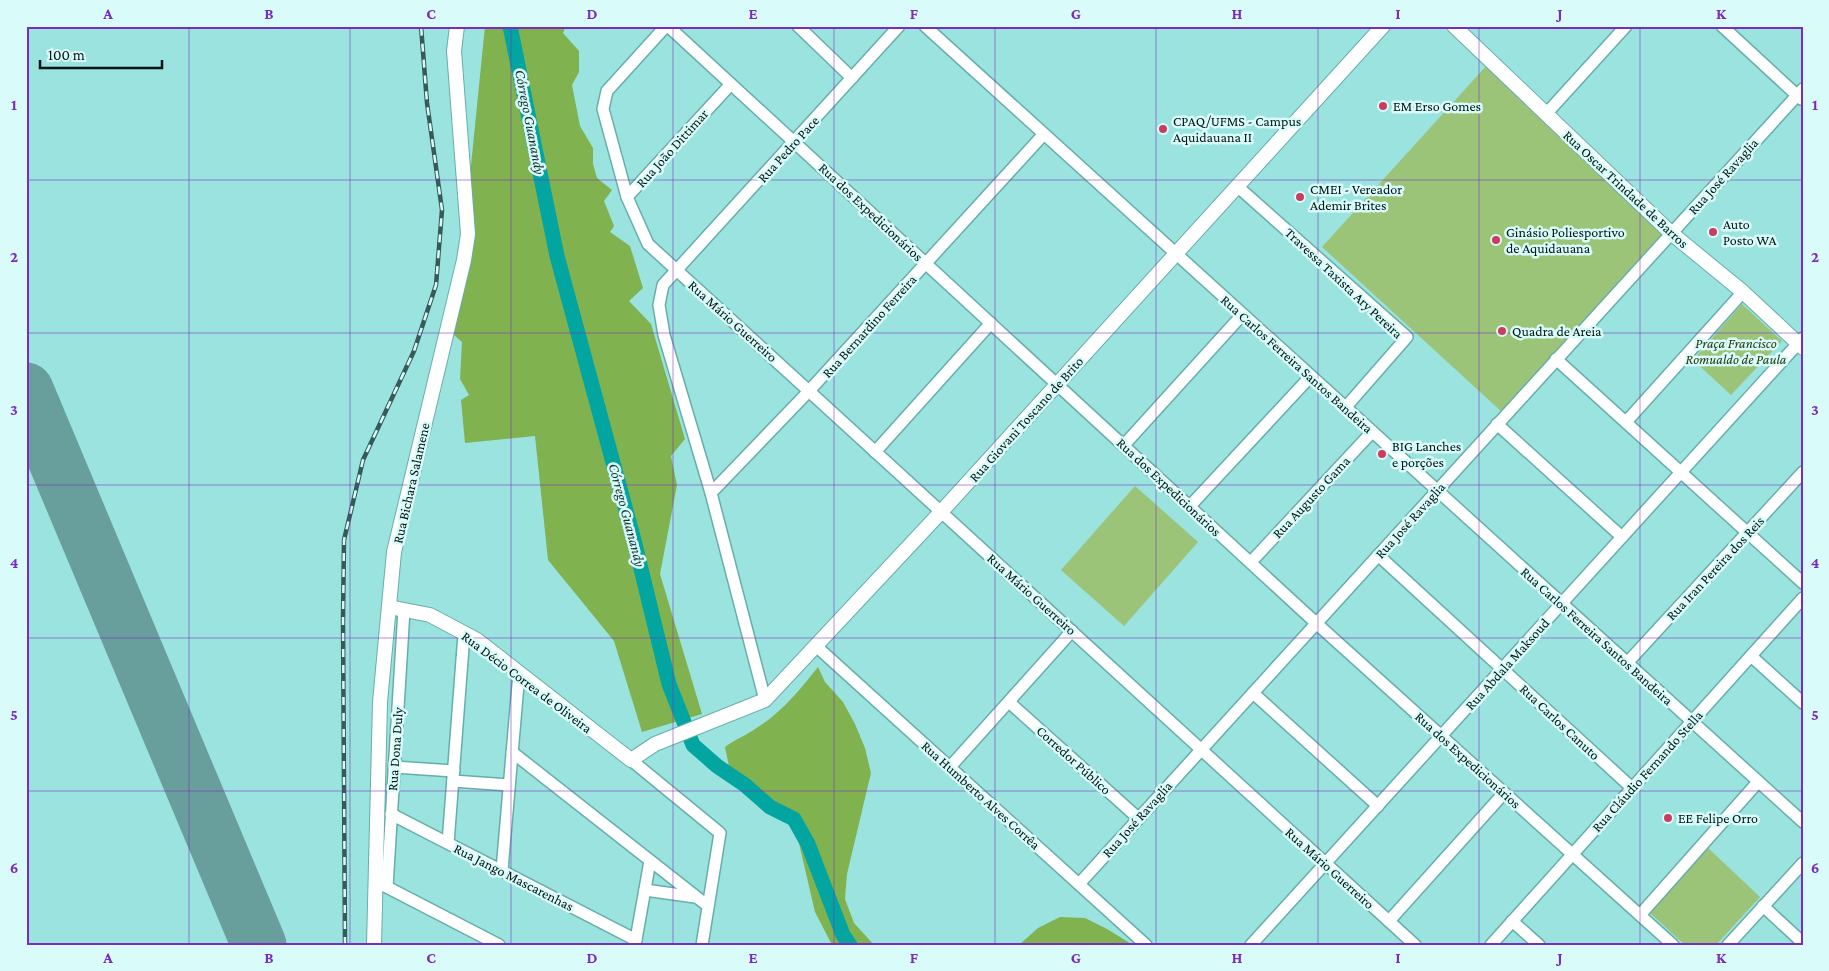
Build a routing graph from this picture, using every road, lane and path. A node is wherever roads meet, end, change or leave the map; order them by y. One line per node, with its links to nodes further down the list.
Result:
1 (457, 26): 50 (main road, Rua Bichara Salamene)
2 (667, 26): 11 (street, Rua dos Expedicionários); 17 (street)
3 (798, 26): 10 (street)
4 (899, 26): 10 (street, Rua Pedro Pace)
5 (926, 26): 14 (street, Rua Carlos Ferreira Santos Bandeira)
6 (1383, 26): 16 (main road, Rua Giovani Toscano de Brito)
7 (1454, 26): 13 (main road, Rua Oscar Trindade de Barros)
8 (1626, 26): 13 (street)
9 (1722, 26): 12 (street)
10 (852, 78): 15 (street, Rua Pedro Pace)
11 (731, 84): 15 (street, Rua dos Expedicionários); 17 (street, Rua João Dittimar)
12 (1801, 95): 18 (street, Rua José Ravaglia)
13 (1546, 114): 18 (main road, Rua Oscar Trindade de Barros)
14 (1043, 135): 20 (street, Rua Carlos Ferreira Santos Bandeira); 21 (street, Rua Bernardino Ferreira)
15 (795, 142): 21 (street, Rua dos Expedicionários); 22 (street, Rua Pedro Pace)
16 (1237, 186): 20 (main road, Rua Giovani Toscano de Brito); 31 (street, Travessa Taxista Ary Pereira)
17 (627, 198): 19 (street, Rua João Dittimar)
18 (1671, 234): 23 (main road, Rua Oscar Trindade de Barros); 27 (street, Rua José Ravaglia)
19 (648, 244): 22 (street, Rua Mário Guerreiro)
20 (1175, 254): 24 (street, Rua Carlos Ferreira Santos Bandeira); 29 (main road, Rua Giovani Toscano de Brito)
21 (926, 263): 25 (street, Rua dos Expedicionários); 30 (street, Rua Bernardino Ferreira)
22 (677, 271): 30 (street, Rua Mário Guerreiro); 40 (street, Rua Pedro Pace)
23 (1743, 292): 26 (main road, Rua Oscar Trindade de Barros); 32 (street)
24 (1242, 315): 28 (street, Rua Carlos Ferreira Santos Bandeira); 35 (street)
25 (992, 323): 29 (street, Rua dos Expedicionários); 36 (street)
26 (1801, 343): 37 (street, Rua Abdala Maksoud)
27 (1556, 359): 32 (street); 33 (street, Rua José Ravaglia)
28 (1310, 376): 31 (street, Rua Carlos Ferreira Santos Bandeira); 41 (street)
29 (1058, 385): 35 (street, Rua dos Expedicionários); 42 (main road, Rua Giovani Toscano de Brito)
30 (809, 391): 36 (street, Rua Mário Guerreiro); 40 (street, Rua Bernardino Ferreira)
31 (1345, 408): 34 (street, Rua Carlos Ferreira Santos Bandeira)
32 (1626, 422): 37 (street)
33 (1497, 424): 39 (street, Rua José Ravaglia); 44 (street)
34 (1372, 432): 39 (street, Rua Carlos Ferreira Santos Bandeira); 46 (street, Rua Augusto Gama)
35 (1124, 445): 41 (street, Rua dos Expedicionários)
36 (876, 452): 42 (street, Rua Mário Guerreiro)
37 (1681, 472): 43 (street); 44 (street, Rua Abdala Maksoud)
38 (1803, 472): 43 (street, Rua Iran Pereira dos Reis)
39 (1436, 491): 45 (street, Rua José Ravaglia); 49 (street, Rua Carlos Ferreira Santos Bandeira)
40 (712, 493): 61 (street, Rua Pedro Pace)
41 (1190, 506): 46 (street, Rua dos Expedicionários)
42 (942, 512): 53 (street, Rua Mário Guerreiro); 55 (main road, Rua Giovani Toscano de Brito)
43 (1747, 532): 47 (street); 57 (street, Rua Iran Pereira dos Reis)
44 (1622, 537): 49 (street, Rua Abdala Maksoud)
45 (1378, 555): 52 (street, Rua José Ravaglia); 58 (street, Rua Carlos Canuto)
46 (1251, 562): 52 (street, Rua dos Expedicionários)
47 (1803, 583)
48 (1803, 598): 56 (street, Rua Cláudio Fernando Stella)
49 (1561, 604): 57 (street, Rua Carlos Ferreira Santos Bandeira); 58 (street, Rua Abdala Maksoud)
50 (389, 607): 51 (main road, Rua Décio Correa de Oliveira); 86 (main road, Rua Bichara Salamene)
51 (404, 610): 54 (main road, Rua Décio Correa de Oliveira); 70 (street, Rua Dona Duly)
52 (1316, 623): 60 (street, Rua José Ravaglia); 65 (street, Rua dos Expedicionários)
53 (1072, 632): 62 (street); 66 (street, Rua Mário Guerreiro)
54 (464, 634): 59 (main road, Rua Décio Correa de Oliveira); 71 (street)
55 (816, 646): 61 (main road, Rua Giovani Toscano de Brito); 69 (street, Rua Humberto Alves Corrêa)
56 (1751, 656): 63 (street); 64 (street, Rua Cláudio Fernando Stella)
57 (1627, 663): 64 (street, Rua Carlos Ferreira Santos Bandeira)
58 (1502, 669): 65 (street, Rua Abdala Maksoud); 74 (street, Rua Carlos Canuto)
59 (519, 673): 67 (street); 68 (main road, Rua Décio Correa de Oliveira)
60 (1252, 693): 66 (street, Rua José Ravaglia); 76 (street)
61 (765, 700): 68 (main road, Rua Giovani Toscano de Brito)
62 (1009, 702): 69 (street); 78 (street, Corredor Público)
63 (1803, 703)
64 (1691, 722): 72 (street, Rua Carlos Ferreira Santos Bandeira); 74 (street, Rua Cláudio Fernando Stella)
65 (1442, 736): 75 (street, Rua dos Expedicionários); 76 (street, Rua Abdala Maksoud)
66 (1201, 749): 78 (street, Rua José Ravaglia); 83 (street, Rua Mário Guerreiro)
67 (512, 752): 73 (street); 82 (street)
68 (631, 760): 90 (street)
69 (950, 767): 87 (street, Rua Humberto Alves Corrêa)
70 (394, 768): 71 (street); 77 (street, Rua Dona Duly)
71 (453, 776): 73 (street); 80 (street)
72 (1758, 782): 79 (street, Rua Carlos Ferreira Santos Bandeira); 92 (street)
73 (509, 785): 85 (street)
74 (1632, 788): 81 (street, Rua Cláudio Fernando Stella)
75 (1504, 793): 81 (street, Rua dos Expedicionários); 93 (street)
76 (1378, 806): 83 (street, Rua Abdala Maksoud)
77 (391, 814): 80 (street, Rua Jango Mascarenhas); 86 (street, Rua Dona Duly)
78 (1138, 818): 87 (street, Rua José Ravaglia)
79 (1803, 822)
80 (448, 844): 85 (street, Rua Jango Mascarenhas)
81 (1572, 854): 92 (street, Rua dos Expedicionários); 94 (street, Rua Cláudio Fernando Stella)
82 (650, 862): 88 (street); 89 (street)
83 (1326, 863): 93 (street, Rua Mário Guerreiro); 102 (street, Rua Abdala Maksoud)
84 (1803, 863): 91 (street)
85 (502, 870): 96 (street, Rua Jango Mascarenhas)
86 (381, 884): 95 (street); 98 (main road, Rua Bichara Salamene)
87 (1078, 884): 101 (street, Rua Humberto Alves Corrêa)
88 (645, 890): 89 (street); 96 (street)
89 (697, 897): 90 (street)
90 (708, 906): 100 (street)
91 (1763, 906): 97 (street); 107 (street)
92 (1640, 915): 106 (street, Rua dos Expedicionários)
93 (1389, 921): 103 (street, Rua Mário Guerreiro)
94 (1512, 921): 104 (street, Rua Cláudio Fernando Stella); 105 (street)
95 (488, 942): 99 (street)
96 (635, 942)
97 (1803, 943)
98 (374, 945)
99 (499, 945)
100 (702, 945)
101 (1146, 945)
102 (1251, 945)
103 (1415, 945)
104 (1490, 945)
105 (1539, 945)
106 (1673, 945)
107 (1728, 945)

